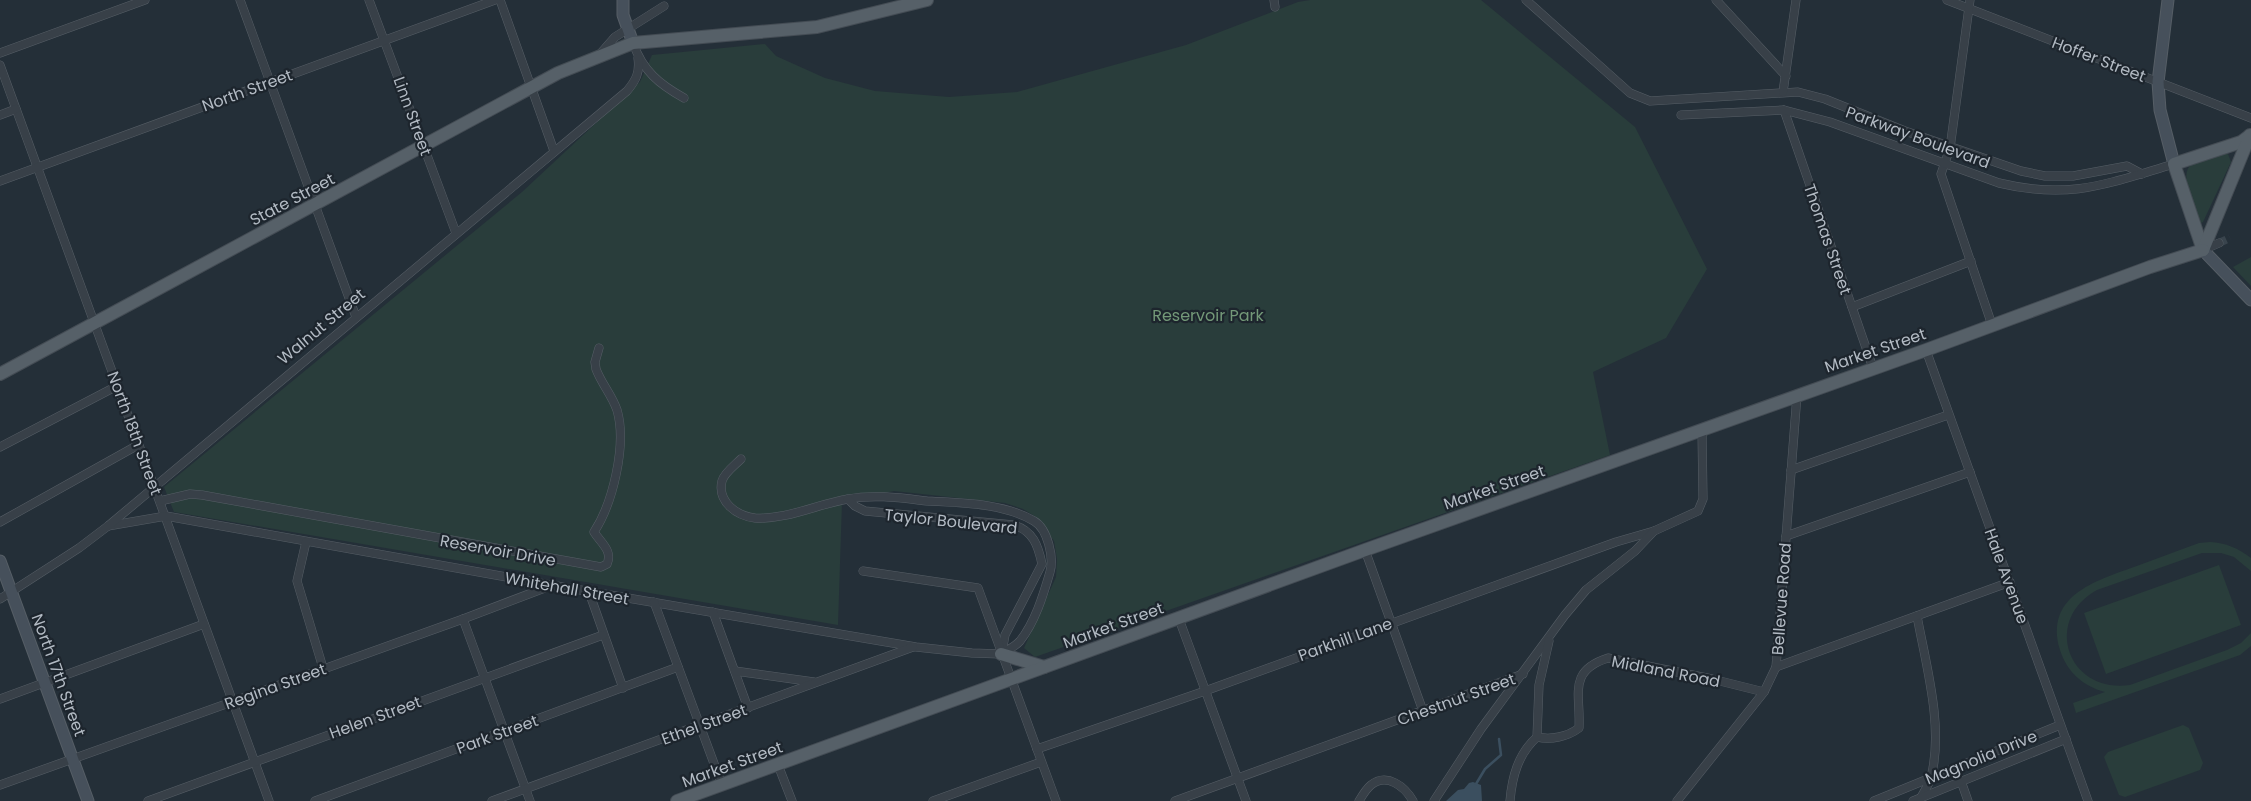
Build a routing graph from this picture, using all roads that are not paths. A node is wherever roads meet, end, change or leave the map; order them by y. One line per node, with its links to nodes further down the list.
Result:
1 (145, 0): 19 (street)
2 (240, 0): 24 (street)
3 (369, 0): 17 (street, Linn Street)
4 (495, 0): 17 (street, North Street)
5 (500, 0): 26 (street)
6 (623, 0): 16 (street)
7 (927, 0): 18 (main road, State Street)
8 (1526, 0): 27 (street, Parkway Boulevard)
9 (1716, 0): 23 (street)
10 (1796, 0): 23 (street)
11 (1947, 0): 15 (street, Hoffer Street)
12 (1970, 0): 15 (street)
13 (2168, 0): 25 (street)
14 (664, 6): 16 (street, State Street)
15 (1969, 10): 25 (street, Hoffer Street); 36 (street)
16 (627, 29): 18 (street); 20 (street, State Street)
17 (384, 40): 24 (street, North Street); 35 (street, Linn Street)
18 (633, 44): 20 (main road, State Street); 21 (street)
19 (0, 53)
20 (600, 55): 26 (main road, State Street)
21 (638, 58): 28 (street); 37 (street, Walnut Street)
22 (0, 64): 29 (street, North 18th Street)
23 (1786, 76): 27 (street)
24 (270, 82): 40 (street, North Street); 43 (street)
25 (2158, 82): 33 (street, Hoffer Street); 39 (street)
26 (531, 88): 35 (main road, State Street); 37 (street)
27 (1783, 92): 36 (street, Parkway Boulevard)
28 (684, 98)
29 (16, 109): 31 (street); 40 (street, North 18th Street)
30 (1784, 110): 32 (street, Parkway Boulevard); 38 (street, Parkway Boulevard); 49 (street, Thomas Street)
31 (0, 115)
32 (1681, 115)
33 (2251, 118)
34 (2250, 135): 39 (main road, Parkway Boulevard); 46 (main road)
35 (424, 146): 43 (main road, State Street); 44 (street, Linn Street)
36 (1950, 148): 38 (street); 41 (street, Parkway Boulevard)
37 (554, 151): 44 (street, Walnut Street)
38 (1943, 164): 41 (street, Parkway Boulevard); 47 (street)
39 (2174, 164): 41 (street, Parkway Boulevard); 46 (main road)
40 (38, 167): 42 (street, North Street); 51 (street, North 18th Street)
41 (2142, 174)
42 (0, 181)
43 (315, 205): 50 (street); 51 (main road, State Street)
44 (456, 233): 50 (street, Walnut Street)
45 (2218, 243): 46 (street)
46 (2203, 250): 48 (street); 52 (main road, Market Street)
47 (1971, 261): 49 (street); 52 (street)
48 (2251, 300)
49 (1852, 307): 55 (street, Thomas Street)
50 (356, 317): 66 (street, Walnut Street)
51 (94, 323): 56 (main road, State Street); 57 (street, North 18th Street)
52 (1992, 325): 54 (main road, Market Street)
53 (599, 348): 68 (street, Reservoir Drive)
54 (1926, 350): 55 (main road, Market Street); 59 (street, Hale Avenue)
55 (1873, 368): 58 (main road, Market Street)
56 (0, 374)
57 (117, 386): 61 (street, North 18th Street); 62 (street)
58 (1797, 394): 60 (main road, Market Street); 64 (street, Bellevue Road)
59 (1948, 415): 64 (street); 65 (street, Hale Avenue)
60 (1702, 431): 72 (street, Chestnut Street); 75 (main road, Market Street)
61 (138, 445): 66 (street, North 18th Street); 70 (street)
62 (0, 447)
63 (741, 459): 67 (street, Taylor Boulevard)
64 (1791, 470): 73 (street, Bellevue Road)
65 (1970, 472): 73 (street); 78 (street, Hale Avenue)
66 (154, 486): 68 (street, North 18th Street); 71 (street, Walnut Street)
67 (848, 498): 93 (street, Taylor Boulevard); 93 (street, Taylor Boulevard)
68 (160, 501): 69 (street, North 18th Street)
69 (166, 516): 71 (street, Whitehall Street); 74 (street, Whitehall Street); 89 (street, North 18th Street)
70 (0, 522)
71 (108, 526): 80 (street, Walnut Street)
72 (1654, 531): 88 (street, Parkhill Lane); 91 (street, Chestnut Street)
73 (1786, 536): 95 (street, Bellevue Road)
74 (306, 542): 79 (street, Whitehall Street); 96 (street)
75 (1365, 550): 87 (main road, Market Street); 88 (street)
76 (0, 561): 80 (street, North 17th Street)
77 (863, 571): 93 (street)
78 (2010, 582): 85 (street); 112 (street, Hale Avenue)
79 (550, 586): 81 (street, Whitehall Street); 86 (street, Regina Street)
80 (12, 592): 82 (street, Walnut Street); 103 (street, North 17th Street)
81 (589, 592): 83 (street, Whitehall Street); 90 (street)
82 (0, 599)
83 (654, 602): 84 (street, Whitehall Street); 97 (street)
84 (713, 612): 92 (street, Whitehall Street); 98 (street)
85 (1917, 616): 95 (street); 122 (street)
86 (463, 619): 96 (street, Regina Street); 100 (street)
87 (1179, 619): 94 (main road, Market Street); 105 (street)
88 (1392, 622): 105 (street, Parkhill Lane); 110 (street)
89 (204, 624): 103 (street); 108 (street, North 18th Street)
90 (603, 634): 100 (street, Helen Street); 104 (street)
91 (1550, 637): 99 (street, Chestnut Street); 114 (street)
92 (916, 646): 93 (street, Whitehall Street); 102 (street, Ethel Street)
93 (1002, 654): 94 (main road); 101 (street)
94 (1044, 667): 101 (main road, Market Street)
95 (1776, 667): 106 (street, Bellevue Road)
96 (323, 668): 108 (street, Regina Street)
97 (678, 668): 104 (street, Park Street); 111 (street)
98 (735, 671): 102 (street); 109 (street)
99 (1523, 674): 110 (street, Chestnut Street); 142 (street)
100 (485, 678): 113 (street); 118 (street, Helen Street)
101 (1011, 679): 116 (street); 120 (main road, Market Street)
102 (817, 682): 109 (street, Ethel Street)
103 (44, 683): 107 (street); 117 (street, North 17th Street)
104 (623, 688): 113 (street, Park Street)
105 (1205, 691): 116 (street, Parkhill Lane); 121 (street)
106 (1764, 692): 114 (street, Midland Road); 144 (street, Bellevue Road)
107 (0, 699)
108 (232, 701): 117 (street, Regina Street); 118 (street, North 18th Street)
109 (748, 708): 111 (street, Ethel Street)
110 (1423, 711): 121 (street, Chestnut Street)
111 (700, 725): 125 (street); 126 (street, Ethel Street)
112 (2060, 725): 115 (street, Hale Avenue); 122 (street, Magnolia Drive)
113 (505, 731): 126 (street); 131 (street, Park Street)
114 (1537, 737): 143 (street)
115 (2066, 739): 123 (street, Magnolia Drive); 147 (street, Hale Avenue)
116 (1036, 748): 119 (street)
117 (72, 759): 124 (street, Regina Street); 128 (street, North 17th Street)
118 (254, 762): 129 (street, Helen Street); 130 (street, North 18th Street)
119 (1041, 762): 136 (street); 137 (street)
120 (778, 765): 125 (main road, Market Street); 135 (street)
121 (1238, 778): 138 (street, Chestnut Street); 139 (street)
122 (1931, 778): 127 (street); 145 (street, Magnolia Drive)
123 (1961, 781): 127 (street, Magnolia Drive); 146 (street)
124 (0, 785)
125 (722, 785): 134 (main road, Market Street)
126 (526, 789): 132 (street, Ethel Street); 133 (street)
127 (1918, 800)
128 (88, 801)
129 (148, 801)
130 (269, 801)
131 (315, 801)
132 (492, 801)
133 (530, 801)
134 (678, 801)
135 (792, 801)
136 (933, 801)
137 (1056, 801)
138 (1175, 801)
139 (1246, 801)
140 (1359, 801): 141 (street)
141 (1414, 801)
142 (1434, 801)
143 (1510, 801)
144 (1677, 801)
145 (1874, 801)
146 (1968, 801)
147 (2088, 801)

